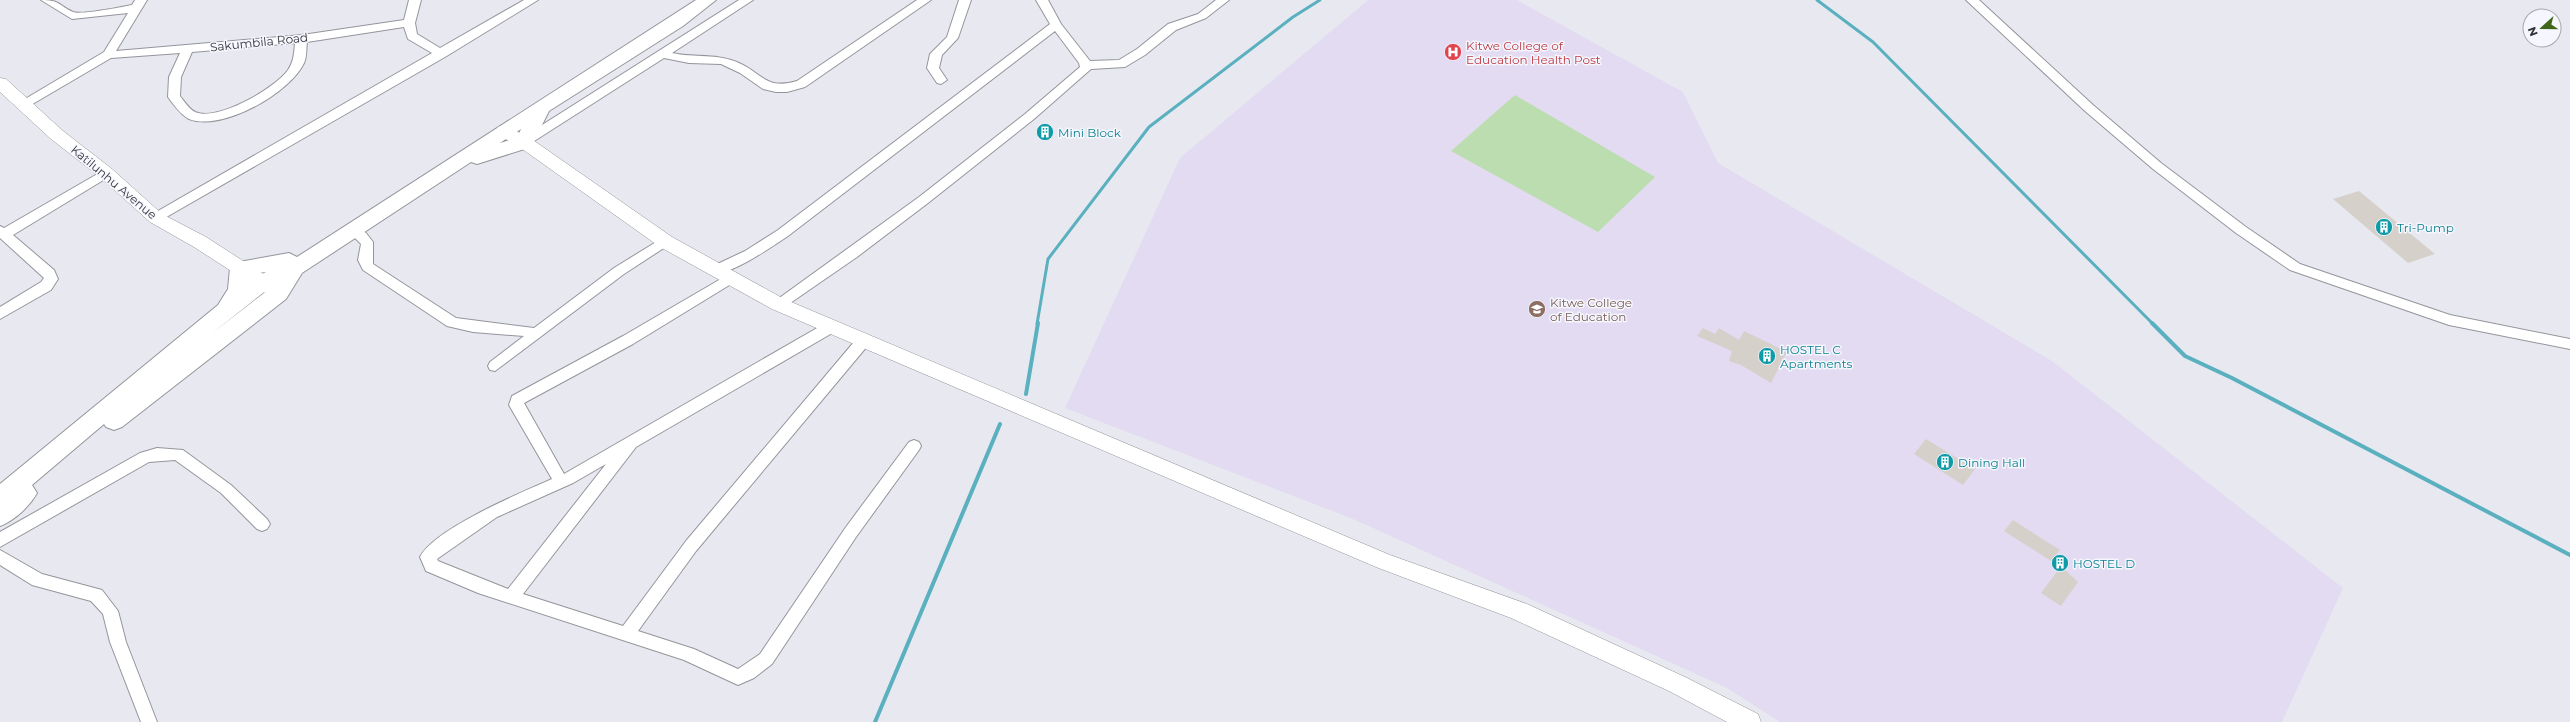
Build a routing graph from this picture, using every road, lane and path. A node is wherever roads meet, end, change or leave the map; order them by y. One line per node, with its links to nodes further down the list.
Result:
1 (47, 0): 12 (street)
2 (415, 0): 14 (street)
3 (532, 0): 18 (street)
4 (707, 0): 13 (highway)
5 (724, 0): 13 (highway)
6 (747, 0): 19 (street)
7 (925, 0): 19 (street)
8 (965, 0): 22 (street)
9 (1042, 0): 15 (street)
10 (1223, 0): 21 (street)
11 (1972, 0): 44 (street)
12 (139, 4): 20 (street)
13 (677, 22): 25 (highway)
14 (409, 23): 16 (street, Sakumbila Road); 18 (street)
15 (1056, 25): 21 (street); 36 (street)
16 (302, 39): 17 (street, Sakumbila Road); 17 (street)
17 (186, 49): 20 (street, Sakumbila Road)
18 (440, 54): 30 (street)
19 (662, 54): 27 (street)
20 (108, 55): 24 (street)
21 (1086, 65): 38 (street)
22 (941, 80)
23 (1, 86): 24 (street, Katilunhu Avenue)
24 (24, 105): 29 (street, Katilunhu Avenue)
25 (541, 106): 26 (highway); 27 (highway)
26 (504, 131): 27 (street); 28 (highway)
27 (524, 142): 28 (highway); 33 (street)
28 (448, 167): 31 (highway)
29 (106, 173): 30 (street, Katilunhu Avenue); 32 (street)
30 (156, 218): 35 (street, Katilunhu Avenue)
31 (352, 229): 34 (highway); 42 (street)
32 (2, 233): 40 (street)
33 (666, 242): 36 (street); 42 (street)
34 (314, 254): 35 (highway); 37 (highway)
35 (240, 268): 37 (street, Katilunhu Avenue); 39 (highway)
36 (724, 274): 38 (street); 48 (street)
37 (270, 288): 39 (highway); 50 (highway)
38 (778, 304): 41 (street)
39 (225, 311): 49 (highway)
40 (0, 314)
41 (829, 328): 43 (street); 46 (street)
42 (536, 334): 45 (street)
43 (864, 340): 55 (street); 57 (street)
44 (2570, 344)
45 (495, 366)
46 (634, 439): 48 (street); 54 (street)
47 (914, 446): 55 (street)
48 (561, 482): 54 (street)
49 (0, 498)
50 (0, 516)
51 (262, 524): 52 (street)
52 (0, 540)
53 (0, 557): 56 (street)
54 (511, 597): 55 (street)
55 (624, 634)
56 (149, 722)
57 (1750, 722)

